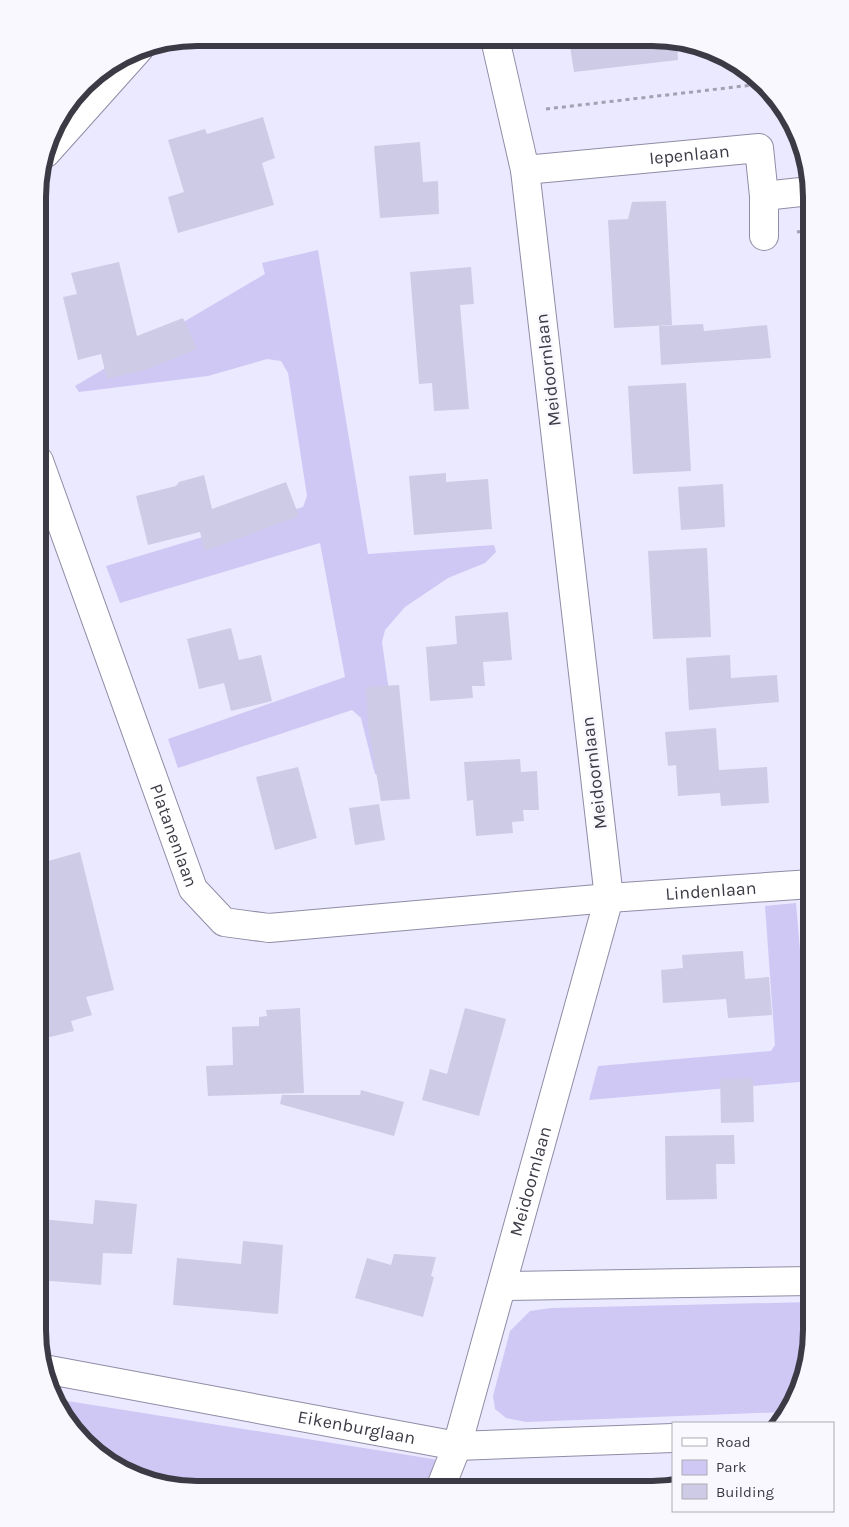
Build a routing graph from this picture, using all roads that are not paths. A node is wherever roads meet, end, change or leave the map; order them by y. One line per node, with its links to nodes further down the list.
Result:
1 (497, 46): 4 (street, Meidoornlaan)
2 (124, 66): 3 (street)
3 (58, 139)
4 (524, 170): 6 (street, Iepenlaan); 10 (street, Meidoornlaan)
5 (802, 192): 6 (street)
6 (764, 196): 7 (street)
7 (764, 236)
8 (46, 482): 10 (street, Platanenlaan)
9 (802, 885): 10 (street, Lindenlaan)
10 (609, 898): 12 (street, Meidoornlaan)
11 (802, 1281): 12 (street)
12 (503, 1286): 15 (street, Meidoornlaan)
13 (52, 1370): 15 (street, Eikenburglaan)
14 (672, 1438): 15 (street, Eikenburglaan)
15 (457, 1446): 16 (street, Meidoornlaan)
16 (443, 1481)

